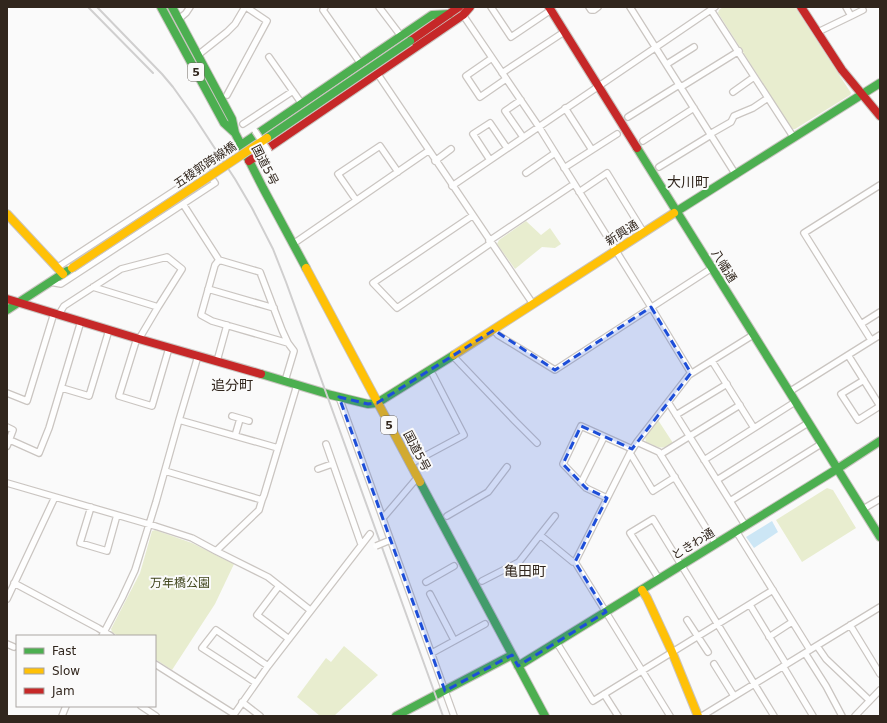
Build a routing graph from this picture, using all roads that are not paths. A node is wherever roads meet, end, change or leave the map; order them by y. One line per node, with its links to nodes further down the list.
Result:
1 (161, 7): 54 (main road, 国道5号 / 5)
2 (172, 7): 21 (main road, 国道5号 / 5)
3 (190, 7): 21 (street)
4 (245, 7): 28 (street); 42 (street)
5 (325, 7): 31 (street)
6 (379, 7): 24 (street)
7 (459, 7): 18 (main road, 五稜郭跨線橋)
8 (470, 7): 19 (main road)
9 (491, 7): 16 (street)
10 (589, 7): 11 (street)
11 (598, 7)
12 (630, 7): 25 (street)
13 (801, 7): 23 (main road)
14 (846, 7): 20 (street)
15 (713, 8): 25 (street); 27 (street)
16 (550, 9): 22 (main road, 八幡通)
17 (863, 10): 20 (street)
18 (449, 14): 24 (main road); 90 (main road, 五稜郭跨線橋, bridge)
19 (463, 15): 30 (street); 33 (main road)
20 (851, 16): 23 (street)
21 (178, 19): 28 (main road, 国道5号 / 5)
22 (564, 32): 34 (street); 38 (main road, 八幡通)
23 (818, 32): 43 (main road)
24 (401, 36): 31 (main road)
25 (656, 47): 32 (street); 38 (street)
26 (694, 47): 32 (street)
27 (738, 51): 35 (street); 39 (street)
28 (198, 55): 54 (main road, 国道5号 / 5)
29 (269, 57): 40 (street)
30 (492, 58): 34 (street); 36 (street)
31 (361, 64): 46 (main road)
32 (667, 64): 39 (street)
33 (376, 73): 64 (street); 68 (main road)
34 (502, 73): 36 (street)
35 (754, 77): 41 (street); 44 (street)
36 (506, 79): 45 (street)
37 (880, 83): 43 (main road, 新興通)
38 (598, 86): 47 (street); 81 (main road, 八幡通)
39 (680, 86): 48 (street); 50 (street)
40 (293, 91): 46 (street); 51 (street)
41 (733, 92)
42 (227, 95)
43 (862, 95): 49 (main road); 58 (main road, 新興通)
44 (768, 98): 56 (street); 58 (street)
45 (521, 100): 52 (street); 57 (street)
46 (302, 104): 60 (main road)
47 (565, 108): 52 (street); 63 (street)
48 (694, 108): 56 (street); 59 (street)
49 (880, 116)
50 (628, 117)
51 (243, 124)
52 (539, 127): 57 (street); 66 (street)
53 (255, 131): 65 (street, bridge)
54 (235, 133): 60 (main road, 国道5号 / 5)
55 (617, 134): 63 (street)
56 (711, 134): 70 (street); 74 (street)
57 (523, 137): 61 (street)
58 (794, 138): 74 (main road, 新興通)
59 (643, 141)
60 (241, 145): 68 (main road, 国道5号 / 5)
61 (507, 148): 67 (street); 67 (street)
62 (451, 149): 69 (street)
63 (592, 150): 71 (street)
64 (428, 151): 69 (street); 72 (street)
65 (269, 152)
66 (555, 153): 71 (street); 73 (street)
67 (490, 160): 77 (street)
68 (249, 161): 86 (main road, 国道5号 / 5)
69 (435, 161): 77 (street)
70 (659, 167)
71 (564, 168): 75 (street)
72 (398, 172): 79 (street); 79 (street)
73 (526, 173)
74 (736, 174): 81 (main road, 新興通)
75 (574, 184): 78 (street); 85 (street)
76 (880, 185): 104 (street)
77 (452, 186): 83 (street)
78 (579, 192): 84 (street); 87 (street)
79 (356, 200): 86 (street)
80 (183, 204): 88 (street); 90 (street); 91 (street)
81 (676, 212): 84 (main road, 新興通); 89 (main road, 八幡通)
82 (7, 214): 90 (main road)
83 (472, 216): 85 (street); 85 (street)
84 (644, 232): 87 (main road, 新興通)
85 (490, 242): 96 (street)
86 (293, 244): 131 (main road, 国道5号 / 5)
87 (616, 250): 96 (main road, 新興通); 98 (street)
88 (219, 260): 93 (street); 99 (street)
89 (712, 268): 98 (street); 108 (main road, 八幡通)
90 (61, 270): 91 (main road, 五稜郭跨線橋)
91 (50, 282): 95 (main road, 五稜郭跨線橋)
92 (93, 287): 97 (street); 97 (street); 102 (street)
93 (208, 289): 99 (street); 105 (street)
94 (7, 299): 95 (main road)
95 (18, 303): 100 (main road, 五稜郭跨線橋); 102 (main road)
96 (533, 304): 107 (main road, 新興通)
97 (158, 307): 110 (street)
98 (651, 307): 107 (street); 119 (street)
99 (274, 308): 112 (street)
100 (7, 310)
101 (880, 312): 104 (street)
102 (56, 314): 103 (main road); 127 (street)
103 (81, 321): 106 (main road); 125 (street)
104 (861, 324): 111 (street)
105 (227, 325): 112 (street); 117 (street)
106 (110, 330): 110 (main road); 125 (street)
107 (494, 330): 116 (main road, 新興通)
108 (753, 335): 118 (street); 126 (main road, 八幡通)
109 (880, 335): 111 (street)
110 (138, 339): 113 (main road); 113 (street)
111 (871, 340): 114 (street)
112 (288, 342): 122 (street)
113 (169, 348): 115 (main road)
114 (848, 355): 121 (street); 126 (street)
115 (198, 356): 117 (main road); 137 (street)
116 (453, 356): 131 (main road, 新興通); 148 (street)
117 (216, 361): 122 (main road)
118 (712, 361): 119 (street); 123 (street)
119 (691, 373): 129 (street)
120 (433, 375): 156 (street)
121 (864, 380): 133 (street); 133 (street)
122 (285, 381): 124 (main road)
123 (726, 384): 132 (street); 134 (street)
124 (297, 385): 128 (main road); 151 (street)
125 (62, 388): 147 (street)
126 (789, 392): 130 (main road, 八幡通)
127 (7, 393)
128 (340, 397): 131 (main road); 176 (street)
129 (668, 402): 134 (street); 146 (street)
130 (795, 402): 139 (main road, 八幡通); 141 (street)
131 (377, 403): 156 (main road, 国道5号 / 5)
132 (740, 405): 141 (street); 143 (street)
133 (880, 406)
134 (676, 415): 143 (street)
135 (232, 416): 136 (street)
136 (240, 419): 138 (street); 142 (street)
137 (179, 420): 142 (street); 160 (street)
138 (249, 422)
139 (808, 423): 150 (main road, 八幡通); 163 (street)
140 (7, 427): 147 (street)
141 (754, 428): 154 (street)
142 (235, 436): 151 (street)
143 (689, 436): 153 (street); 154 (street)
144 (604, 437): 152 (street); 165 (street); 165 (street)
145 (880, 441): 159 (main road, ときわ通)
146 (637, 442): 152 (street); 153 (street)
147 (8, 443)
148 (537, 443)
149 (326, 444): 155 (street)
150 (821, 444): 159 (main road, 八幡通); 170 (street)
151 (278, 448): 169 (street)
152 (631, 451): 161 (street); 167 (street)
153 (661, 454): 161 (street)
154 (704, 460): 163 (street)
155 (332, 464): 158 (street); 184 (street)
156 (410, 464): 162 (main road, 国道5号 / 5)
157 (507, 466): 174 (street)
158 (318, 469)
159 (837, 469): 172 (main road, 八幡通); 178 (main road, ときわ通)
160 (165, 471): 169 (street); 177 (street)
161 (675, 477): 185 (street)
162 (417, 478): 176 (street); 222 (main road, 国道5号 / 5)
163 (716, 480): 170 (street)
164 (7, 483): 166 (street)
165 (581, 483): 167 (street)
166 (55, 497): 171 (street); 194 (street)
167 (607, 498): 188 (street)
168 (880, 498): 172 (street)
169 (262, 500): 187 (street)
170 (730, 501): 178 (street)
171 (91, 507): 173 (street); 173 (street)
172 (863, 509): 182 (main road, 八幡通)
173 (117, 515): 177 (street)
174 (447, 516)
175 (555, 516): 181 (street)
176 (383, 518): 218 (street)
177 (149, 525): 187 (street); 209 (street)
178 (745, 525): 179 (main road, ときわ通)
179 (736, 531): 185 (main road, ときわ通); 197 (street)
180 (370, 534): 184 (street)
181 (540, 535): 188 (street); 192 (street)
182 (880, 537)
183 (388, 541): 186 (street, bridge)
184 (361, 544): 202 (street)
185 (716, 544): 190 (main road, ときわ通)
186 (376, 546)
187 (216, 551): 195 (street)
188 (575, 562): 203 (street)
189 (454, 566): 193 (street)
190 (681, 566): 191 (main road, ときわ通); 191 (street); 207 (street)
191 (659, 579): 196 (main road, ときわ通)
192 (482, 581)
193 (426, 582)
194 (14, 583): 199 (street); 209 (street)
195 (279, 586): 202 (street); 212 (street)
196 (642, 590): 203 (main road, ときわ通); 219 (main road)
197 (773, 590): 200 (street); 205 (street)
198 (430, 594): 213 (street)
199 (7, 599)
200 (750, 605): 207 (street); 211 (street)
201 (880, 607): 208 (street)
202 (310, 610): 212 (street)
203 (606, 612): 214 (main road, ときわ通); 228 (street)
204 (687, 620): 210 (street)
205 (792, 622): 211 (street); 221 (street)
206 (485, 624): 213 (street)
207 (718, 625): 210 (street); 231 (street)
208 (850, 626): 216 (street); 229 (street)
209 (103, 634)
210 (698, 637): 219 (street); 220 (street)
211 (769, 637): 225 (street)
212 (289, 639): 226 (street)
213 (454, 640): 218 (street)
214 (557, 643): 227 (main road, ときわ通); 234 (street)
215 (7, 644): 217 (street)
216 (817, 646): 221 (street); 236 (street)
217 (14, 647)
218 (432, 652): 233 (street)
219 (672, 652): 228 (street); 247 (main road)
220 (708, 652)
221 (807, 652): 225 (street); 251 (street)
222 (512, 655): 227 (main road, 国道5号 / 5); 233 (main road)
223 (714, 664): 235 (street)
224 (156, 665): 239 (street)
225 (785, 665): 231 (street); 250 (street)
226 (268, 666): 230 (street); 230 (street)
227 (518, 666): 244 (main road, 国道5号 / 5)
228 (642, 671): 234 (street); 246 (street)
229 (880, 674)
230 (256, 683): 237 (street)
231 (754, 684): 235 (street); 249 (street)
232 (880, 690): 252 (street)
233 (445, 691): 242 (main road); 243 (street)
234 (604, 694): 245 (street)
235 (734, 696): 248 (street)
236 (867, 698)
237 (242, 702): 239 (street); 241 (street)
238 (142, 707): 240 (street)
239 (233, 715)
240 (156, 716)
241 (260, 716)
242 (396, 716)
243 (454, 716)
244 (545, 716)
245 (618, 716)
246 (670, 716)
247 (698, 716)
248 (702, 716)
249 (774, 716)
250 (813, 716)
251 (842, 716)
252 (855, 716)

